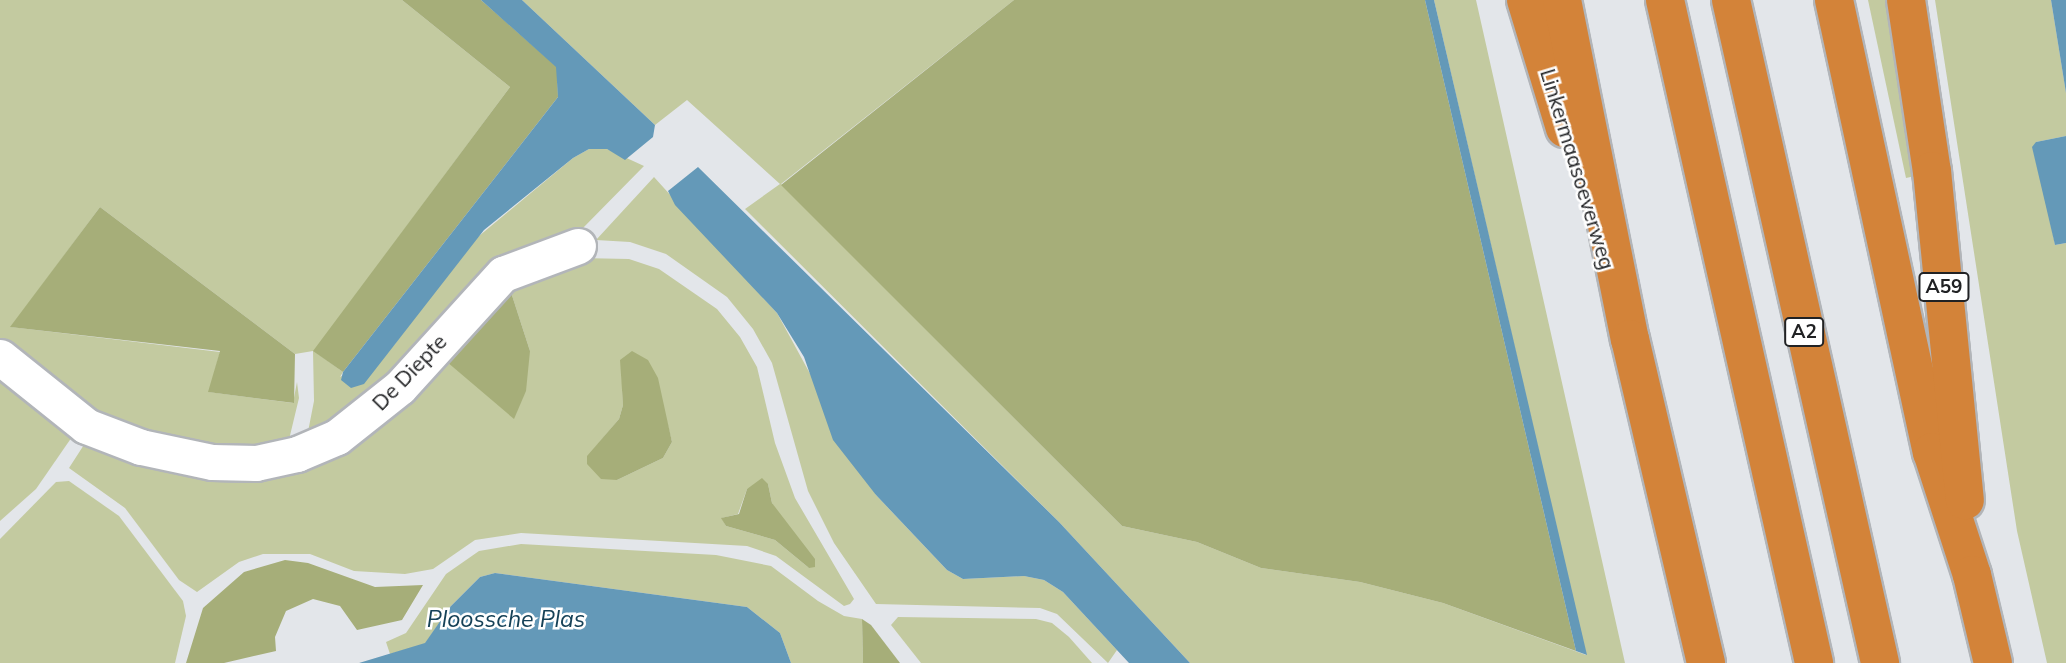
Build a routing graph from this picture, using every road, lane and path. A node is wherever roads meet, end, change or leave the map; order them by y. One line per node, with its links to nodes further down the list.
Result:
1 (1526, 0): 8 (highway, Linkermaasoeverweg)
2 (1562, 0): 8 (highway)
3 (1665, 0): 12 (highway)
4 (1731, 0): 13 (highway, A2)
5 (1834, 0): 10 (highway)
6 (1906, 0): 10 (highway, A59)
7 (578, 246): 9 (street, De Diepte)
8 (1630, 339): 11 (highway)
9 (0, 357)
10 (1972, 575): 14 (highway)
11 (1706, 663)
12 (1814, 663)
13 (1880, 663)
14 (1993, 663)

